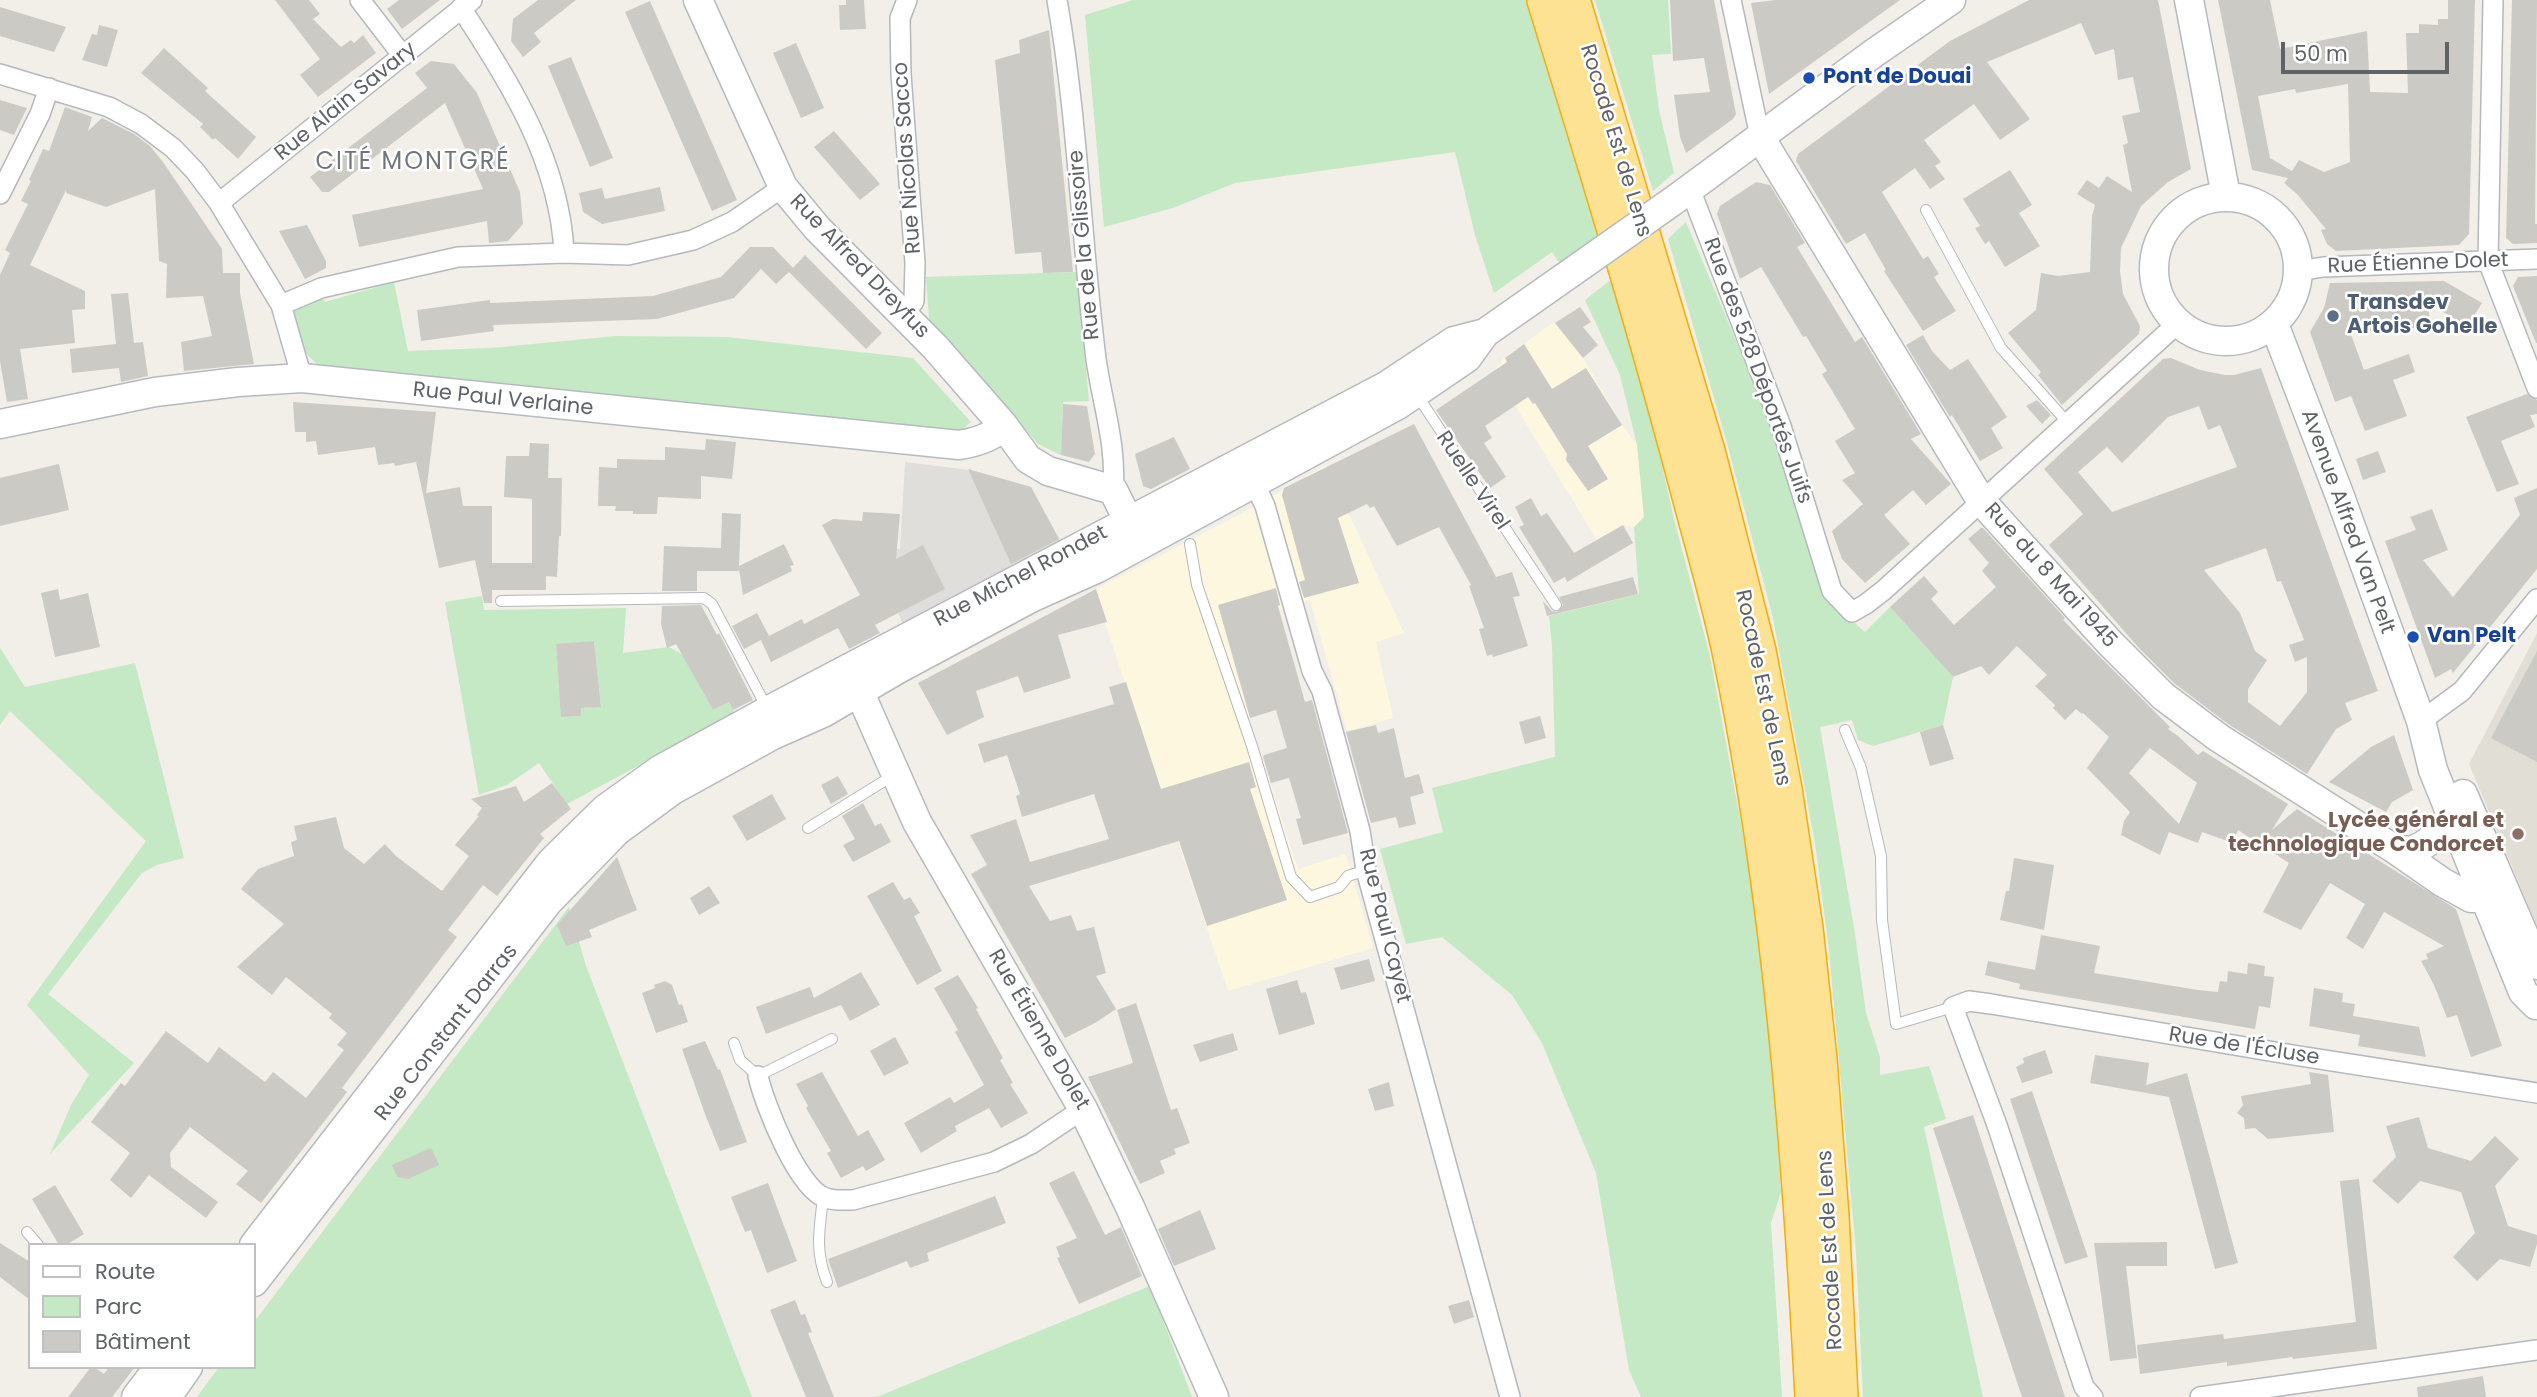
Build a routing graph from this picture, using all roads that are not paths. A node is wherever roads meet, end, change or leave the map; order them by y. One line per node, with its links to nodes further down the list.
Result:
1 (360, 0): 12 (street)
2 (698, 0): 16 (main road)
3 (907, 0): 27 (street, Rue Nicolas Sacco)
4 (1057, 0): 39 (street, Rue de la Glissoire)
5 (1545, 0): 88 (highway, Rocade Est de Lens)
6 (1572, 0): 89 (highway, Rocade Est de Lens)
7 (1731, 0): 15 (street)
8 (1951, 0): 15 (main road, Rue Michel Rondet)
9 (2189, 0): 19 (main road)
10 (2493, 0): 24 (street)
11 (466, 4): 12 (street, Rue Alain Savary); 22 (street)
12 (403, 56): 20 (street, Rue Alain Savary)
13 (0, 74): 14 (street)
14 (49, 88): 17 (street); 20 (street)
15 (1760, 137): 18 (main road, Rue Michel Rondet); 40 (main road, Rue du 8 Mai 1945)
16 (783, 187): 22 (street, Rue Alfred Dreyfus); 27 (main road, Rue Alfred Dreyfus)
17 (0, 194)
18 (1682, 195): 31 (main road, Rue Michel Rondet, bridge); 40 (street, Rue des 528 Déportés Juifs)
19 (2226, 196): 25 (main road); 28 (main road)
20 (219, 203): 26 (street)
21 (1926, 210): 33 (lane)
22 (564, 253): 26 (street, Rue Alfred Dreyfus)
23 (2537, 259): 24 (street, Rue Étienne Dolet)
24 (2487, 261): 25 (street, Rue Étienne Dolet); 32 (street)
25 (2299, 271): 29 (main road)
26 (281, 305): 30 (street)
27 (904, 315): 35 (main road, Rue Alfred Dreyfus)
28 (2178, 323): 29 (main road); 33 (street, Rue des 528 Déportés Juifs)
29 (2274, 324): 52 (main road, Avenue Alfred Van Pelt)
30 (302, 378): 34 (main road, Rue Paul Verlaine); 35 (main road, Rue Paul Verlaine)
31 (1412, 383): 36 (lane); 38 (main road, Rue Michel Rondet); 46 (lane, Ruelle Virel)
32 (2537, 388)
33 (2068, 423): 40 (street, Rue des 528 Déportés Juifs)
34 (0, 424)
35 (1004, 426): 39 (main road, Rue Alfred Dreyfus)
36 (1329, 429)
37 (1319, 436): 38 (lane)
38 (1259, 467): 41 (main road, Rue Michel Rondet); 61 (street, Rue Paul Cayet)
39 (1113, 490): 41 (main road)
40 (1982, 502): 60 (main road, Rue du 8 Mai 1945)
41 (1134, 533): 43 (lane); 50 (main road, Rue Michel Rondet)
42 (1190, 544): 61 (lane)
43 (1108, 550)
44 (2537, 599): 52 (street)
45 (502, 601): 51 (lane)
46 (1556, 605)
47 (944, 631): 48 (lane)
48 (932, 637)
49 (919, 644): 50 (lane)
50 (852, 680): 51 (main road, Rue Michel Rondet); 55 (main road, Rue Étienne Dolet); 56 (main road, Rue Michel Rondet)
51 (775, 713): 54 (lane); 56 (main road, Rue Michel Rondet)
52 (2421, 721): 57 (main road, Avenue Alfred Van Pelt)
53 (1845, 730): 65 (lane)
54 (689, 766)
55 (895, 775): 58 (lane); 70 (main road, Rue Étienne Dolet)
56 (646, 793): 76 (main road, Rue Constant Darras); 77 (main road, Rue Constant Darras)
57 (2456, 801): 60 (main road); 62 (main road, Avenue Alfred Van Pelt); 63 (main road, Avenue Alfred Van Pelt)
58 (808, 828)
59 (585, 844): 71 (lane)
60 (2396, 850): 62 (main road, Rue du 8 Mai 1945)
61 (1366, 870): 87 (street, Rue Paul Cayet)
62 (2486, 898): 64 (main road, Avenue Alfred Van Pelt)
63 (2533, 956): 64 (main road, Avenue Alfred Van Pelt)
64 (2536, 1006)
65 (1954, 1007): 69 (street, Rue de l'Écluse); 90 (street)
66 (832, 1039): 68 (lane)
67 (734, 1043): 68 (lane)
68 (758, 1076): 73 (street)
69 (2537, 1093)
70 (1083, 1109): 73 (street); 86 (main road, Rue Étienne Dolet)
71 (322, 1175)
72 (305, 1198): 76 (lane)
73 (824, 1198): 78 (lane)
74 (27, 1232): 75 (lane)
75 (36, 1243)
76 (258, 1249)
77 (256, 1279)
78 (827, 1282)
79 (2537, 1350): 91 (street)
80 (157, 1369): 83 (main road)
81 (173, 1369): 84 (lane)
82 (187, 1369): 85 (main road)
83 (136, 1397)
84 (157, 1397)
85 (167, 1397)
86 (1214, 1397)
87 (1510, 1397)
88 (1813, 1397)
89 (1840, 1397)
90 (2093, 1397)
91 (2200, 1397)

